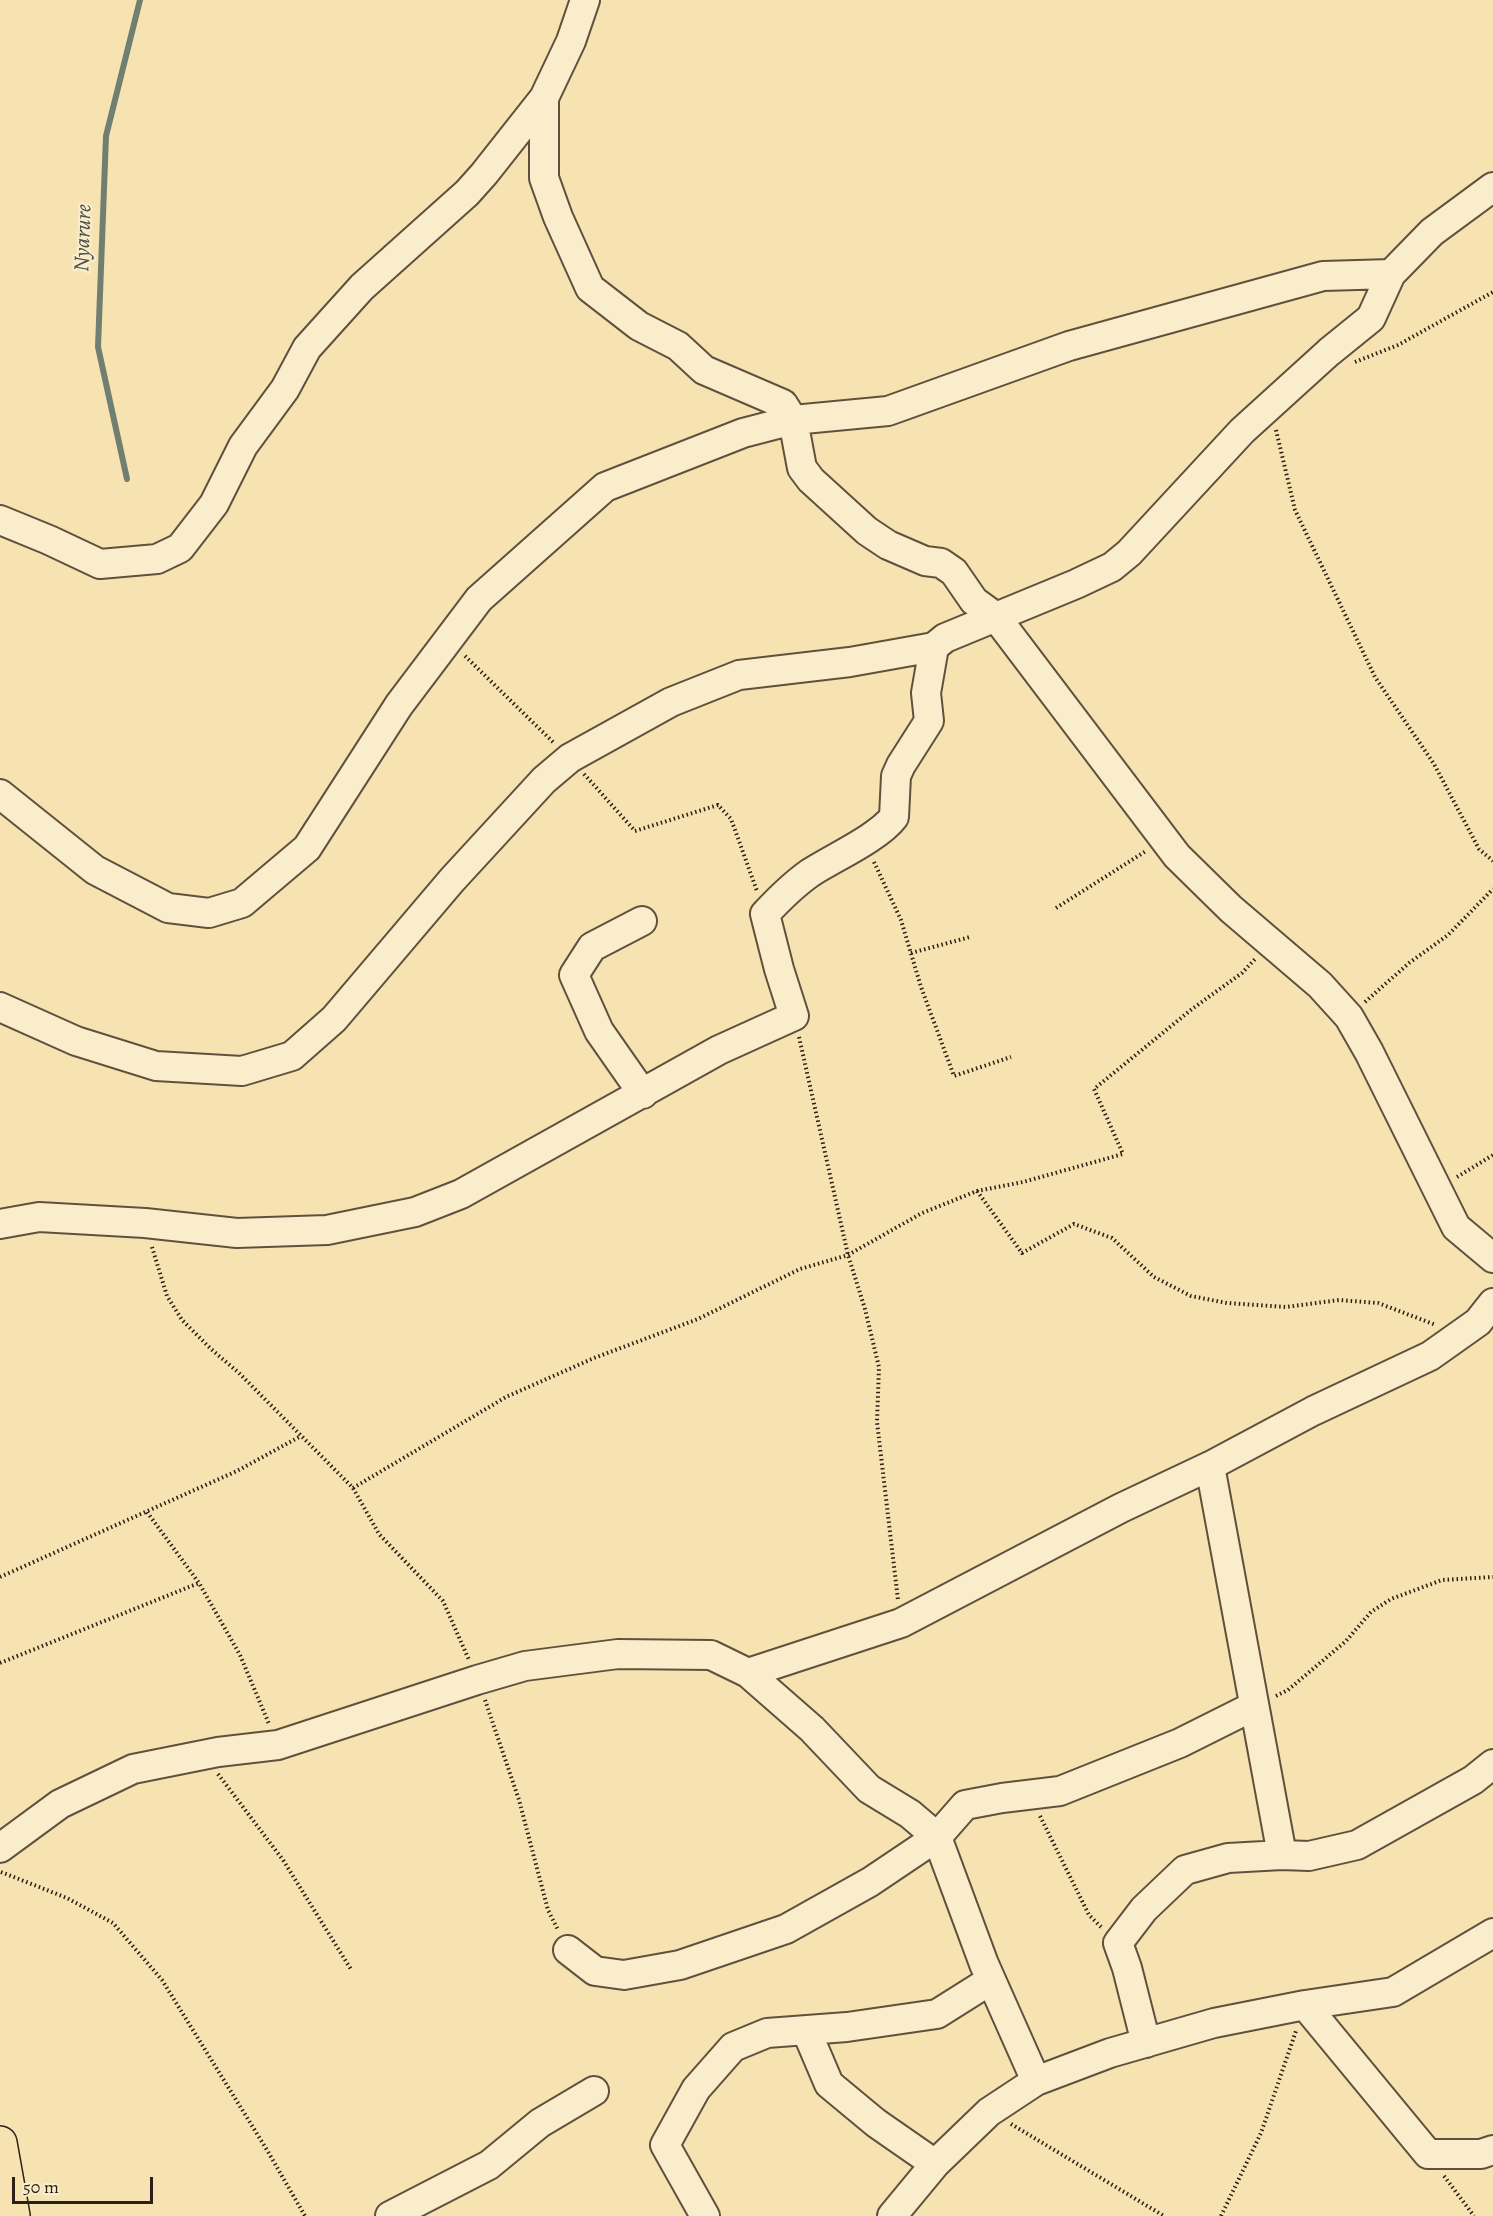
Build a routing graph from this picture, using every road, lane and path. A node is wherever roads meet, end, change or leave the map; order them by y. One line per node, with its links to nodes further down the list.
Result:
1 (585, 0): 2 (street)
2 (544, 98): 8 (street); 9 (street)
3 (1493, 187): 4 (street)
4 (1391, 274): 7 (street); 8 (street)
5 (1493, 292): 6 (path)
6 (1354, 363)
7 (1270, 406): 10 (street); 17 (path)
8 (793, 420): 10 (street); 11 (street)
9 (0, 520)
10 (996, 617): 12 (street); 16 (street)
11 (448, 640): 13 (path); 14 (street)
12 (934, 647): 13 (street); 15 (street)
13 (570, 758): 20 (path); 25 (street)
14 (0, 794)
15 (864, 840): 20 (street); 24 (path)
16 (1164, 840): 19 (path); 23 (street)
17 (1493, 861)
18 (1493, 890): 27 (path)
19 (1056, 908)
20 (765, 914): 26 (street)
21 (642, 921): 29 (street)
22 (970, 936): 24 (path)
23 (1271, 942): 27 (street); 32 (path)
24 (910, 953): 28 (path)
25 (0, 1007)
26 (794, 1016): 29 (street); 35 (path)
27 (1349, 1017): 31 (street)
28 (1011, 1057)
29 (643, 1094): 33 (street)
30 (1493, 1155): 31 (path)
31 (1438, 1189): 36 (street)
32 (977, 1191): 35 (path); 38 (path)
33 (145, 1223): 34 (street); 39 (path)
34 (0, 1224)
35 (848, 1254): 41 (path); 46 (path)
36 (1493, 1258)
37 (1493, 1303): 40 (street)
38 (1439, 1326)
39 (301, 1436): 41 (path); 42 (path)
40 (1210, 1467): 46 (street); 50 (street)
41 (353, 1488): 49 (path)
42 (147, 1512): 43 (path); 45 (path)
43 (0, 1576)
44 (1493, 1577): 50 (path)
45 (199, 1583): 47 (path); 51 (path)
46 (901, 1623): 48 (street)
47 (0, 1663)
48 (747, 1673): 49 (street); 55 (street)
49 (477, 1680): 51 (street); 61 (path)
50 (1254, 1706): 54 (street); 57 (street)
51 (278, 1745): 52 (street)
52 (203, 1755): 56 (street); 62 (path)
53 (1493, 1764): 57 (street)
54 (1029, 1794): 55 (street); 60 (path)
55 (937, 1837): 61 (street); 63 (street)
56 (0, 1848)
57 (1281, 1855): 60 (street)
58 (0, 1872): 75 (path)
59 (1493, 1933): 64 (street)
60 (1118, 1943): 66 (street)
61 (568, 1950)
62 (351, 1971)
63 (991, 1980): 65 (street); 67 (street)
64 (1305, 2005): 66 (street); 72 (street); 80 (path)
65 (806, 2030): 73 (street); 77 (street)
66 (1146, 2043): 67 (street)
67 (1036, 2081): 69 (street)
68 (594, 2091): 76 (street)
69 (989, 2112): 73 (street); 79 (path)
70 (0, 2143): 74 (main road)
71 (1493, 2150): 72 (street)
72 (1428, 2154): 81 (path)
73 (935, 2164): 78 (street)
74 (13, 2216)
75 (305, 2216)
76 (390, 2216)
77 (705, 2216)
78 (892, 2216)
79 (1164, 2216)
80 (1221, 2216)
81 (1474, 2216)

